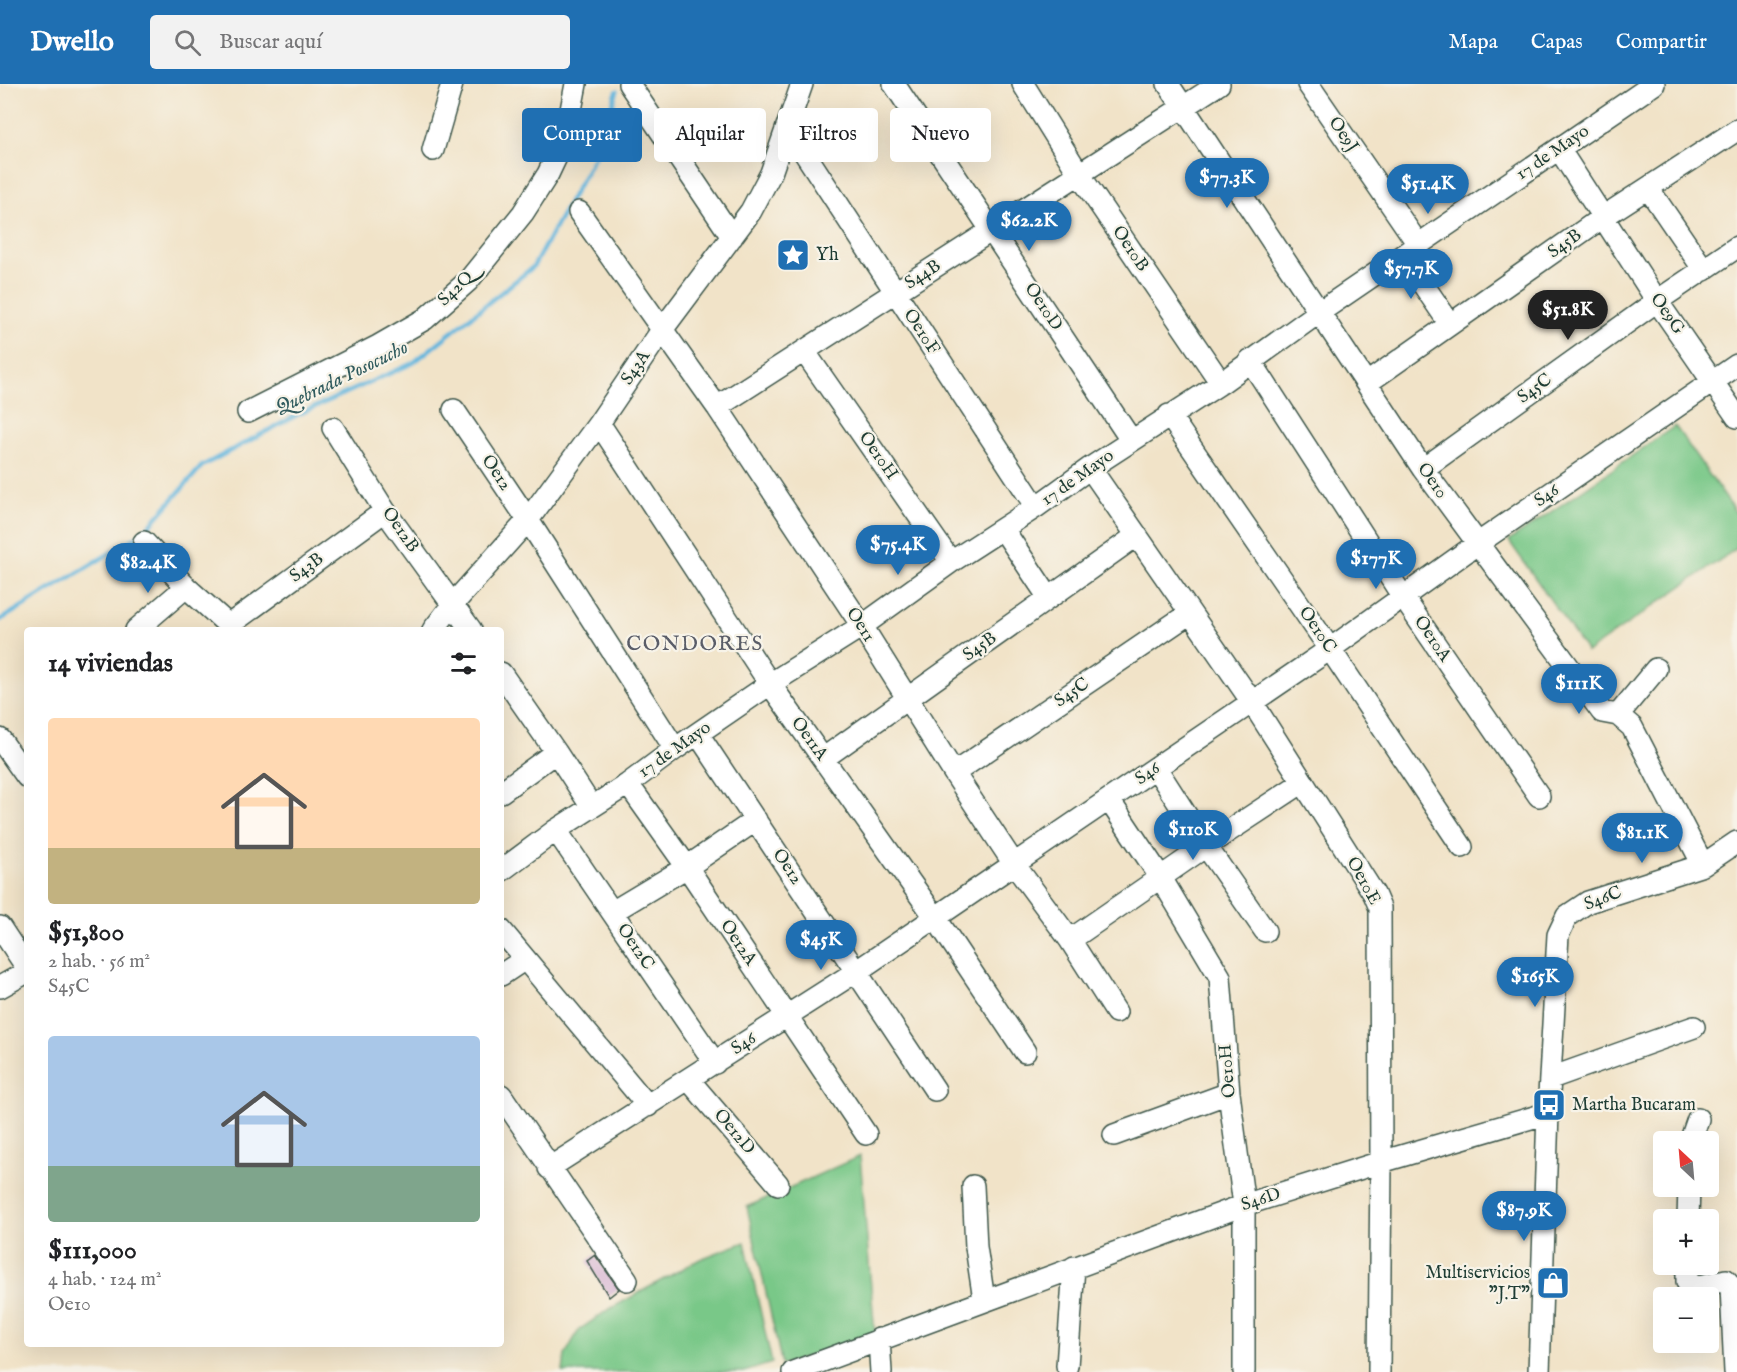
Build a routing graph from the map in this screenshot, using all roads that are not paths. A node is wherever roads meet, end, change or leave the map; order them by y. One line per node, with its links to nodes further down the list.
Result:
1 (452, 84): 15 (street)
2 (576, 84): 40 (street, S42Q)
3 (629, 84): 23 (street)
4 (802, 84): 12 (street, S43A)
5 (894, 84): 22 (street, Oe10D)
6 (1023, 84): 18 (street, Oe10B)
7 (1168, 84): 11 (street, Oe10)
8 (1219, 84): 11 (street, S44B)
9 (1308, 84): 25 (street, Oe9J)
10 (1654, 84): 14 (street, 17 de Mayo)
11 (1183, 107): 18 (street, S44B); 29 (street, Oe10)
12 (793, 108)
13 (1737, 130): 19 (street, S45B)
14 (1559, 149): 21 (street, Oe9G); 25 (street, 17 de Mayo)
15 (434, 150)
16 (778, 152): 23 (street, S43A)
17 (810, 162): 27 (street, Oe10F)
18 (1079, 174): 22 (street, S44B); 35 (street, Oe10B)
19 (1648, 188): 21 (street, S45B); 26 (street)
20 (579, 212): 31 (street, Oe11)
21 (1603, 217): 28 (street, Oe9G); 30 (street, S45B)
22 (992, 230): 27 (street, S44B); 45 (street, Oe10D)
23 (732, 237): 31 (street, S43A)
24 (1737, 247): 26 (street, S45C)
25 (1411, 250): 29 (street, 17 de Mayo); 30 (street, Oe9J)
26 (1704, 270): 28 (street, S45C)
27 (895, 293): 32 (street, S44B); 48 (street, Oe10F)
28 (1657, 301): 36 (street, Oe9G); 47 (street, S45C)
29 (1318, 313): 33 (street, 17 de Mayo); 37 (street, Oe10)
30 (1450, 324): 37 (street, S45B)
31 (662, 330): 38 (street, Oe11); 43 (street, S43A)
32 (804, 351): 38 (street, S44B); 55 (street, Oe10H)
33 (1250, 360): 35 (street, 17 de Mayo); 57 (street, Oe10A)
34 (1737, 364): 36 (street, S46)
35 (1221, 382): 41 (street, 17 de Mayo)
36 (1714, 382): 42 (street, Oe9G); 54 (street, S46)
37 (1367, 383): 47 (street, Oe10)
38 (717, 407): 61 (street, Oe11)
39 (454, 410): 50 (street, Oe12)
40 (248, 412)
41 (1169, 415): 45 (street, 17 de Mayo); 66 (street, Oe10C)
42 (1737, 417)
43 (599, 423): 50 (street, S43A); 69 (street, Oe11A)
44 (333, 428): 49 (street, Oe12B)
45 (1131, 440): 46 (street, 17 de Mayo)
46 (1090, 468): 48 (street, 17 de Mayo); 52 (street, Oe10E)
47 (1423, 469): 54 (street, Oe10)
48 (1036, 507): 51 (street, 17 de Mayo)
49 (386, 511): 59 (street, Oe12B); 63 (street, S43B)
50 (528, 520): 59 (street, S43A); 75 (street, Oe12)
51 (1004, 529): 55 (street, 17 de Mayo); 58 (street)
52 (1136, 536): 58 (street, S45B); 60 (street, Oe10E)
53 (144, 543): 56 (street)
54 (1477, 544): 57 (street, S46); 72 (street, Oe10)
55 (951, 562): 61 (street, 17 de Mayo)
56 (186, 587): 62 (street); 63 (street)
57 (1403, 597): 66 (street, S46); 84 (street, Oe10A)
58 (1049, 598): 70 (street, S45B)
59 (453, 604): 64 (street, S43A); 65 (street, Oe12B)
60 (1190, 613): 71 (street, Oe10E); 80 (street, S45C)
61 (862, 626): 69 (street, 17 de Mayo); 70 (street, Oe11)
62 (139, 627)
63 (231, 627)
64 (435, 627)
65 (469, 627)
66 (1330, 649): 71 (street, S46); 91 (street, Oe10C)
67 (1656, 669): 72 (street)
68 (504, 677): 76 (street)
69 (770, 684): 73 (street, 17 de Mayo); 77 (street, Oe11A)
70 (908, 698): 77 (street, S45B); 80 (street, Oe11)
71 (1252, 702): 78 (street, S46); 81 (street, Oe10E)
72 (1618, 715): 93 (street, Oe10)
73 (698, 734): 75 (street, 17 de Mayo); 87 (street, Oe12)
74 (0, 739): 79 (street)
75 (675, 749): 82 (street, 17 de Mayo)
76 (556, 752): 83 (street); 86 (street)
77 (824, 758): 98 (street, Oe11A)
78 (1156, 768): 85 (street, S46); 90 (street)
79 (24, 773)
80 (954, 773): 92 (street, Oe11)
81 (1303, 782): 90 (street); 125 (street, Oe10E)
82 (628, 784): 86 (street, 17 de Mayo); 94 (street, Oe12A)
83 (504, 790)
84 (1539, 796)
85 (1109, 800): 92 (street, S46); 96 (street, Oe10H)
86 (591, 806): 88 (street, 17 de Mayo)
87 (756, 820): 94 (street); 105 (street, Oe12)
88 (556, 830): 95 (street, 17 de Mayo); 97 (street, Oe12C)
89 (1737, 843): 93 (street, S46C)
90 (1206, 846): 96 (street); 100 (street)
91 (1462, 847)
92 (1014, 864): 98 (street, S46); 102 (street, Oe11)
93 (1703, 866): 114 (street, S46C)
94 (687, 867): 97 (street); 110 (street, Oe12A)
95 (504, 869)
96 (1161, 878): 102 (street); 117 (street, Oe10H)
97 (612, 912): 113 (street, Oe12C)
98 (935, 917): 105 (street, S46); 112 (street, Oe11A)
99 (0, 927): 104 (street)
100 (1265, 931)
101 (504, 934): 103 (street)
102 (1070, 940): 109 (street, Oe11)
103 (525, 959): 107 (street); 119 (street)
104 (24, 965)
105 (857, 971): 110 (street, S46); 116 (street, Oe12)
106 (24, 972): 108 (street)
107 (504, 973)
108 (0, 987)
109 (1116, 1012)
110 (788, 1016): 113 (street, S46); 123 (street, Oe12A)
111 (1694, 1028): 114 (street)
112 (1024, 1052)
113 (715, 1063): 115 (street, S46)
114 (1551, 1078): 120 (street)
115 (690, 1080): 119 (street, S46); 127 (street, Oe12D)
116 (936, 1090)
117 (1229, 1093): 124 (street); 129 (street, Oe10H)
118 (504, 1100): 126 (street)
119 (648, 1106): 126 (street, S46)
120 (1548, 1113): 125 (street, S46D); 141 (street)
121 (1698, 1119): 122 (street)
122 (1694, 1131)
123 (866, 1134)
124 (1114, 1135)
125 (1381, 1162): 129 (street, S46D); 140 (street, Oe10E)
126 (549, 1168): 132 (street)
127 (778, 1184)
128 (973, 1186): 134 (street)
129 (1244, 1205): 130 (street, S46D); 139 (street, Oe10H)
130 (1074, 1267): 134 (street, S46D); 136 (street)
131 (1687, 1275): 133 (street)
132 (627, 1280)
133 (1733, 1281): 142 (street)
134 (984, 1300): 135 (street, S46D)
135 (879, 1340): 137 (street, S46D); 138 (street)
136 (1067, 1366)
137 (793, 1372)
138 (881, 1372)
139 (1244, 1372)
140 (1379, 1372)
141 (1539, 1372)
142 (1735, 1372)

